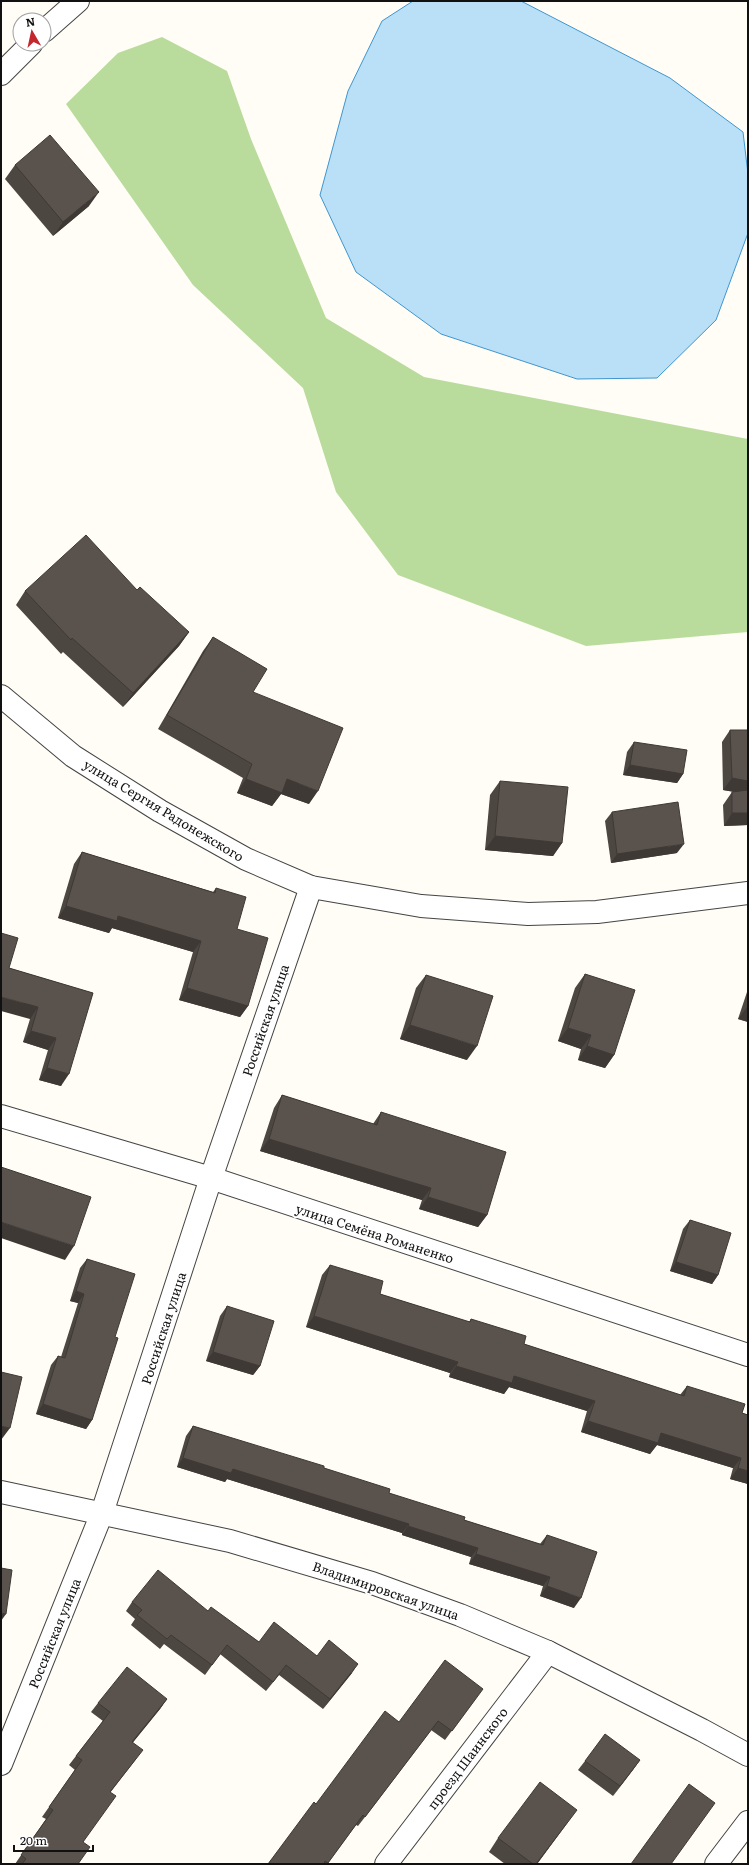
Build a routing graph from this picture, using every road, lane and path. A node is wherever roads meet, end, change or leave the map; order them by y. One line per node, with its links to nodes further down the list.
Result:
1 (78, 1): 2 (street)
2 (52, 24)
3 (23, 52): 4 (street)
4 (1, 74)
5 (1, 696): 6 (street, улица Сергия Радонежского)
6 (311, 887): 7 (street, улица Сергия Радонежского); 9 (street, Российская улица)
7 (748, 893)
8 (1, 1116): 9 (street, улица Семёна Романенко)
9 (211, 1178): 10 (street, улица Семёна Романенко); 12 (street, Российская улица)
10 (748, 1355)
11 (1, 1492): 12 (street, Владимировская улица)
12 (102, 1513): 13 (street, Владимировская улица); 15 (street, Российская улица)
13 (548, 1652): 14 (street, Владимировская улица); 17 (street, проезд Шаинского)
14 (748, 1755)
15 (1, 1764)
16 (748, 1822): 18 (street)
17 (386, 1864)
18 (716, 1864)

